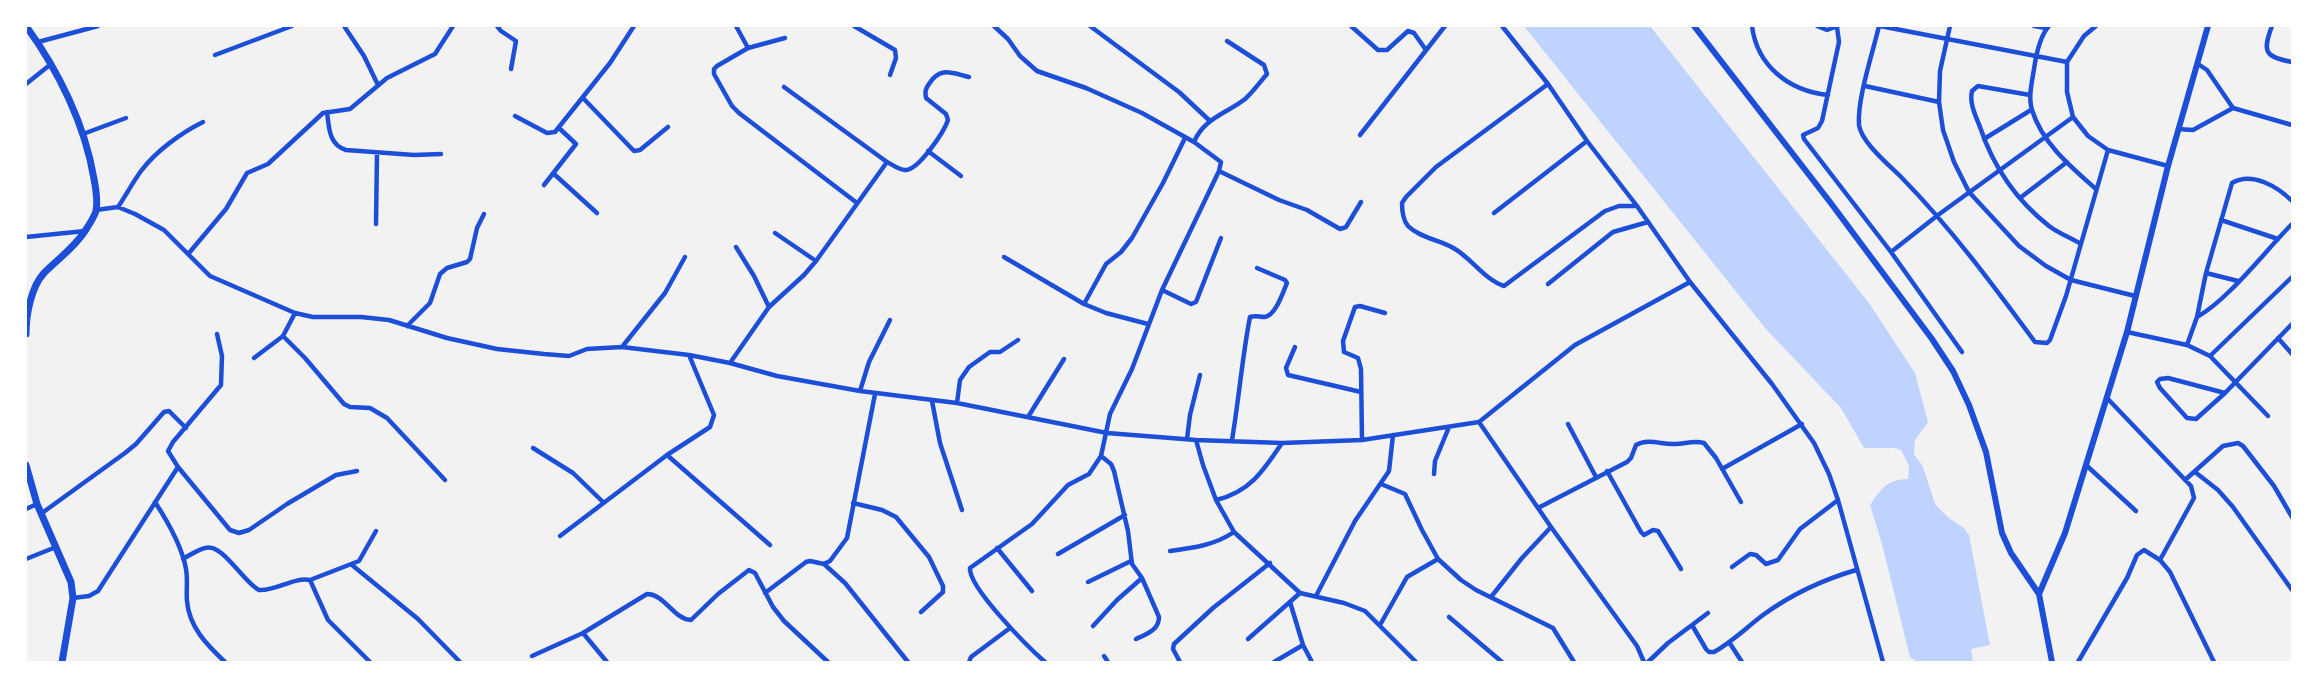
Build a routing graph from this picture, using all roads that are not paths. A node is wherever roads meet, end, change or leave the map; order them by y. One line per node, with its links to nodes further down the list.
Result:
1 (26, 26): 29 (main road)
2 (98, 26): 29 (street)
3 (292, 26): 32 (street)
4 (344, 26): 43 (street)
5 (453, 26): 43 (street)
6 (497, 26): 38 (street)
7 (634, 26): 48 (street)
8 (736, 26): 30 (street)
9 (854, 26): 39 (street)
10 (994, 26): 65 (street)
11 (1090, 26): 56 (street)
12 (1351, 26): 31 (street)
13 (1445, 26): 31 (street)
14 (1502, 26): 42 (street)
15 (1694, 26): 223 (main road)
16 (1752, 26): 46 (street)
17 (1817, 26): 18 (street)
18 (1838, 26): 46 (street)
19 (1880, 26): 27 (street); 44 (street)
20 (1950, 26): 27 (street)
21 (2034, 26): 25 (street)
22 (2096, 26): 34 (street)
23 (2208, 26): 37 (main road)
24 (2272, 26): 35 (street)
25 (2048, 27): 33 (street)
26 (785, 38): 30 (street)
27 (1946, 40): 33 (street); 49 (street)
28 (1227, 41): 56 (street)
29 (38, 42): 36 (main road)
30 (747, 48): 86 (street)
31 (1426, 50): 63 (street)
32 (215, 55)
33 (2036, 56): 34 (street); 47 (street)
34 (2067, 62): 54 (street)
35 (2292, 62)
36 (51, 64): 41 (street); 62 (main road)
37 (2198, 64): 50 (street); 61 (main road)
38 (511, 69)
39 (890, 75)
40 (969, 77): 70 (street)
41 (26, 84)
42 (1548, 84): 67 (street); 87 (street)
43 (378, 85): 52 (street)
44 (1865, 86): 49 (street); 93 (street)
45 (784, 87): 73 (street)
46 (1828, 95): 105 (street)
47 (2030, 95): 51 (street); 66 (street)
48 (583, 98): 59 (street); 60 (street)
49 (1939, 102): 82 (street)
50 (2233, 108): 58 (street); 61 (street)
51 (2031, 110): 64 (street); 66 (street)
52 (327, 112): 71 (street); 106 (street)
53 (515, 116): 60 (street)
54 (2073, 117): 64 (street); 69 (street)
55 (126, 118): 62 (street)
56 (1209, 121): 68 (street)
57 (203, 122): 88 (street)
58 (2292, 125)
59 (668, 127)
60 (559, 128): 78 (street)
61 (2178, 129): 75 (main road)
62 (83, 134): 89 (main road)
63 (1360, 135)
64 (2045, 137): 74 (street); 77 (street)
65 (1185, 138): 68 (street); 119 (street)
66 (1984, 139): 77 (street)
67 (1587, 141): 87 (street); 91 (street)
68 (1194, 142): 76 (street)
69 (2108, 150): 75 (street); 81 (street)
70 (928, 151): 73 (street); 79 (street)
71 (377, 153): 72 (street); 96 (street)
72 (441, 154)
73 (887, 162): 86 (street)
74 (2067, 162): 81 (street); 83 (street)
75 (2168, 166): 118 (main road)
76 (1219, 171): 85 (street); 117 (street)
77 (1998, 171): 82 (street); 83 (street)
78 (554, 174): 80 (street); 90 (street)
79 (961, 176)
80 (544, 185)
81 (2096, 189): 103 (street)
82 (1969, 192): 93 (street); 113 (street)
83 (2020, 198): 103 (street)
84 (2292, 201): 94 (street)
85 (1361, 202)
86 (857, 203): 109 (street)
87 (1637, 206): 95 (street)
88 (118, 207): 89 (street); 106 (street)
89 (96, 210): 98 (main road)
90 (597, 213)
91 (1494, 213)
92 (484, 214): 127 (street)
93 (1938, 215): 105 (street); 113 (street)
94 (2222, 220): 102 (street); 111 (street)
95 (1648, 222): 115 (street); 116 (street)
96 (376, 224)
97 (2292, 224): 102 (street)
98 (86, 231): 100 (street); 129 (main road)
99 (775, 233): 109 (street)
100 (26, 237)
101 (1221, 238): 117 (street)
102 (2278, 239): 114 (street)
103 (2081, 244): 113 (street)
104 (736, 247): 120 (street)
105 (1891, 252): 137 (street)
106 (189, 253): 121 (street)
107 (685, 257): 136 (street)
108 (1004, 257): 119 (street)
109 (816, 261): 120 (street)
110 (1257, 268): 164 (street)
111 (2206, 273): 114 (street); 123 (street)
112 (2292, 277): 140 (street)
113 (2071, 280): 118 (street)
114 (2238, 281): 123 (street)
115 (1690, 282): 155 (street); 157 (street)
116 (1548, 284)
117 (1162, 290): 125 (street)
118 (2135, 296): 128 (main road)
119 (1084, 304): 125 (street)
120 (769, 307): 143 (street)
121 (295, 313): 127 (street); 131 (street)
122 (1385, 313): 147 (street)
123 (2197, 317): 134 (street)
124 (890, 320): 146 (street)
125 (1148, 324): 160 (street)
126 (2292, 324): 132 (street)
127 (407, 326): 136 (street)
128 (2127, 332): 134 (street); 150 (main road)
129 (26, 334)
130 (217, 334): 159 (street)
131 (283, 336): 141 (street); 179 (street)
132 (2278, 338): 138 (street); 145 (street)
133 (1018, 340): 152 (street)
134 (2187, 345): 140 (street)
135 (1294, 347): 147 (street)
136 (622, 348): 139 (street)
137 (1962, 352)
138 (2292, 354)
139 (688, 355): 143 (street); 168 (street)
140 (2210, 356): 145 (street)
141 (254, 358)
142 (1064, 359): 154 (street)
143 (730, 363): 146 (street)
144 (1200, 375): 162 (street)
145 (2235, 380): 148 (street); 153 (street)
146 (860, 391): 149 (street)
147 (1361, 392): 165 (street)
148 (2224, 393): 148 (street)
149 (874, 394): 151 (street); 187 (street)
150 (2107, 398): 171 (main road); 180 (street)
151 (932, 401): 152 (street); 191 (street)
152 (957, 403): 154 (street)
153 (2268, 416)
154 (1029, 417): 160 (street)
155 (1479, 422): 158 (street); 189 (street)
156 (1568, 424): 178 (street)
157 (1802, 424): 173 (street); 183 (street)
158 (1449, 427): 161 (street); 177 (street)
159 (186, 428): 172 (street); 193 (street)
160 (1107, 433): 162 (street); 169 (street)
161 (1393, 435): 165 (street); 181 (street)
162 (1187, 439): 163 (street)
163 (1196, 440): 164 (street); 182 (street)
164 (1232, 440): 166 (street)
165 (1362, 440): 166 (street)
166 (1282, 443): 182 (street)
167 (532, 448): 186 (street)
168 (667, 455): 186 (street); 200 (street)
169 (1101, 456): 194 (street); 202 (street)
170 (26, 465): 188 (main road)
171 (2086, 465): 192 (street); 223 (main road)
172 (178, 467): 174 (street); 185 (street)
173 (1722, 469): 175 (street); 184 (street)
174 (357, 471)
175 (1607, 471): 178 (street); 214 (street)
176 (2195, 472): 180 (street); 195 (street); 219 (street)
177 (1434, 474)
178 (1596, 477): 189 (street)
179 (445, 480)
180 (2185, 480): 208 (street)
181 (1382, 484): 207 (street); 224 (street)
182 (1216, 500): 198 (street)
183 (1838, 500): 213 (street); 215 (street)
184 (1741, 501)
185 (155, 502): 206 (street); 226 (street)
186 (603, 502): 199 (street)
187 (853, 503): 211 (street); 228 (street)
188 (37, 504): 190 (street); 193 (main road)
189 (1538, 508): 196 (street)
190 (26, 509)
191 (962, 510)
192 (2136, 511)
193 (42, 513): 201 (main road)
194 (1125, 515): 204 (street); 209 (street)
195 (2292, 517)
196 (1551, 527): 225 (street); 260 (street)
197 (376, 531): 212 (street)
198 (1234, 532): 203 (street); 210 (street)
199 (560, 536)
200 (770, 545)
201 (56, 547): 205 (street); 226 (main road)
202 (997, 548): 220 (street); 234 (street)
203 (1170, 551)
204 (1058, 554)
205 (26, 559)
206 (183, 559): 217 (street); 244 (street)
207 (1438, 559): 225 (street); 231 (street)
208 (2160, 560): 264 (street); 265 (street)
209 (1131, 561): 216 (street); 218 (street)
210 (1270, 563): 222 (street); 254 (street)
211 (824, 564): 221 (street); 250 (street)
212 (352, 565): 217 (street); 246 (street)
213 (1732, 567)
214 (1682, 569)
215 (1856, 570): 238 (street); 262 (street)
216 (1142, 578): 232 (street); 236 (street)
217 (310, 580): 245 (street)
218 (1088, 582)
219 (2292, 590)
220 (1032, 591)
221 (765, 593): 235 (street); 242 (street)
222 (1300, 593): 224 (street); 227 (street)
223 (2039, 594): 263 (main road)
224 (1316, 596): 231 (street)
225 (1491, 597): 259 (street)
226 (73, 598): 243 (main road)
227 (1290, 602): 237 (street); 239 (street)
228 (921, 612)
229 (1708, 613): 233 (street)
230 (1449, 617): 258 (street)
231 (1380, 625): 257 (street)
232 (1093, 626)
233 (1692, 626): 238 (street); 260 (street)
234 (1010, 628): 251 (street); 252 (street)
235 (584, 633): 240 (street); 247 (street)
236 (1136, 639)
237 (1248, 639)
238 (1729, 642): 261 (street)
239 (1303, 645): 255 (street); 256 (street)
240 (532, 656)
241 (1104, 656): 253 (street)
242 (822, 657): 248 (street); 249 (street)
243 (62, 663)
244 (225, 663)
245 (370, 663)
246 (460, 663)
247 (607, 663)
248 (817, 663)
249 (828, 663)
250 (908, 663)
251 (969, 663)
252 (1045, 663)
253 (1108, 663)
254 (1180, 663)
255 (1274, 663)
256 (1312, 663)
257 (1416, 663)
258 (1502, 663)
259 (1575, 663)
260 (1646, 663)
261 (1742, 663)
262 (1883, 663)
263 (2052, 663)
264 (2078, 663)
265 (2214, 663)

